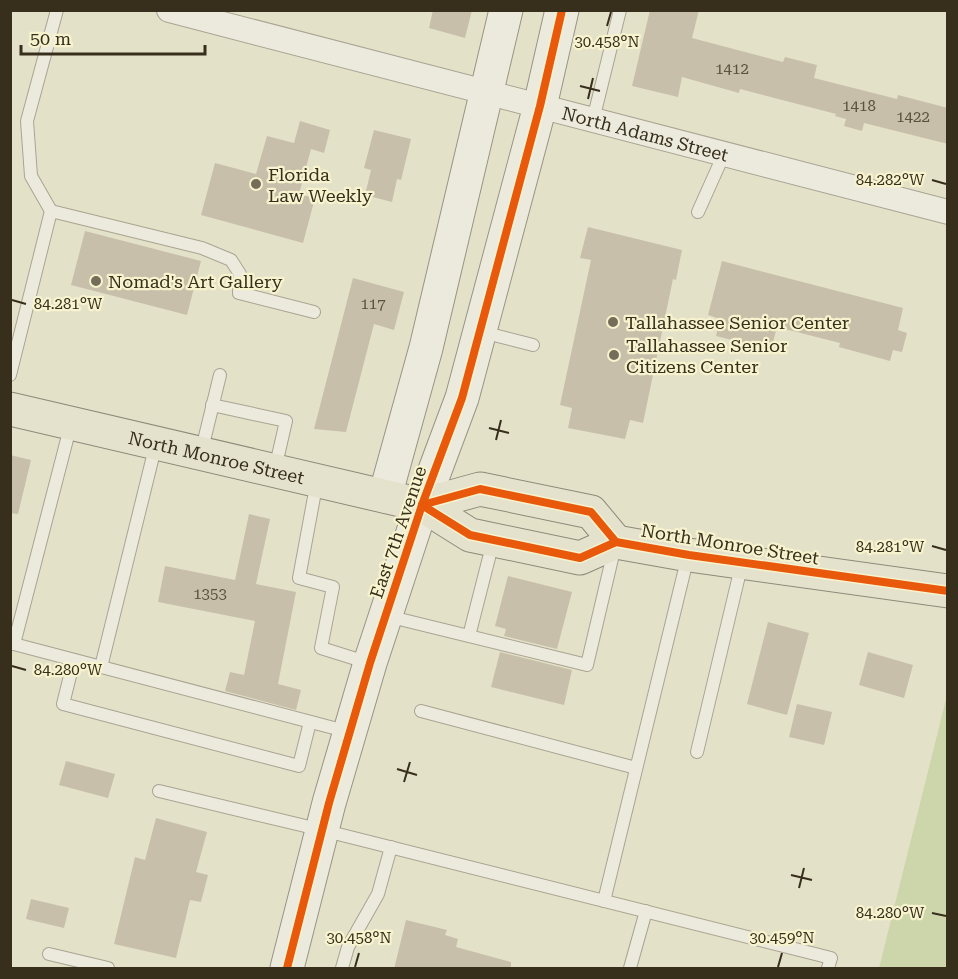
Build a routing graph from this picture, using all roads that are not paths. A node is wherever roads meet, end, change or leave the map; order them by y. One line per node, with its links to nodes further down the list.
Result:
1 (57, 10): 10 (lane)
2 (169, 10): 6 (street, North Adams Street)
3 (506, 10): 6 (street, East 7th Avenue)
4 (562, 10): 7 (street, East 7th Avenue)
5 (620, 10): 8 (lane)
6 (485, 92): 7 (street, North Adams Street); 14 (street, East 7th Avenue)
7 (540, 106): 8 (street, North Adams Street); 15 (street, East 7th Avenue)
8 (593, 120): 9 (street, North Adams Street)
9 (724, 154): 11 (lane); 12 (street, North Adams Street)
10 (51, 211): 13 (lane); 17 (lane)
11 (698, 212)
12 (948, 212)
13 (314, 312)
14 (433, 320): 15 (street); 26 (street, East 7th Avenue)
15 (481, 331): 16 (lane); 27 (street, East 7th Avenue)
16 (533, 345)
17 (10, 375)
18 (220, 375): 19 (lane)
19 (212, 405): 23 (lane); 24 (lane)
20 (10, 409): 21 (main road, North Monroe Street)
21 (72, 423): 22 (main road, North Monroe Street); 35 (lane)
22 (156, 443): 23 (main road, North Monroe Street); 38 (lane)
23 (201, 453): 24 (main road, North Monroe Street)
24 (274, 471): 25 (main road, North Monroe Street)
25 (317, 481): 26 (main road, North Monroe Street); 37 (lane)
26 (385, 496): 27 (main road, North Monroe Street)
27 (422, 505): 28 (main road, North Monroe Street); 29 (main road, North Monroe Street); 33 (street, East 7th Avenue)
28 (494, 541): 29 (main road, North Monroe Street); 34 (lane)
29 (616, 542): 30 (main road, North Monroe Street); 34 (lane)
30 (689, 555): 31 (main road, North Monroe Street); 43 (lane)
31 (742, 562): 32 (main road, North Monroe Street); 42 (lane)
32 (948, 591)
33 (386, 616): 34 (lane); 37 (street, East 7th Avenue)
34 (469, 636)
35 (12, 644): 36 (lane)
36 (74, 660): 38 (lane); 40 (lane)
37 (370, 663): 41 (street, East 7th Avenue)
38 (101, 667): 40 (lane)
39 (420, 711): 43 (lane)
40 (310, 722): 41 (lane)
41 (350, 733): 45 (street, East 7th Avenue)
42 (697, 752)
43 (636, 768): 47 (lane)
44 (159, 791): 45 (lane)
45 (322, 830): 46 (lane); 51 (street, East 7th Avenue)
46 (391, 847): 47 (lane); 52 (lane)
47 (604, 901): 48 (lane)
48 (646, 911): 53 (lane); 54 (lane)
49 (49, 954): 50 (lane)
50 (108, 969)
51 (287, 969)
52 (342, 969)
53 (630, 969)
54 (828, 969)

